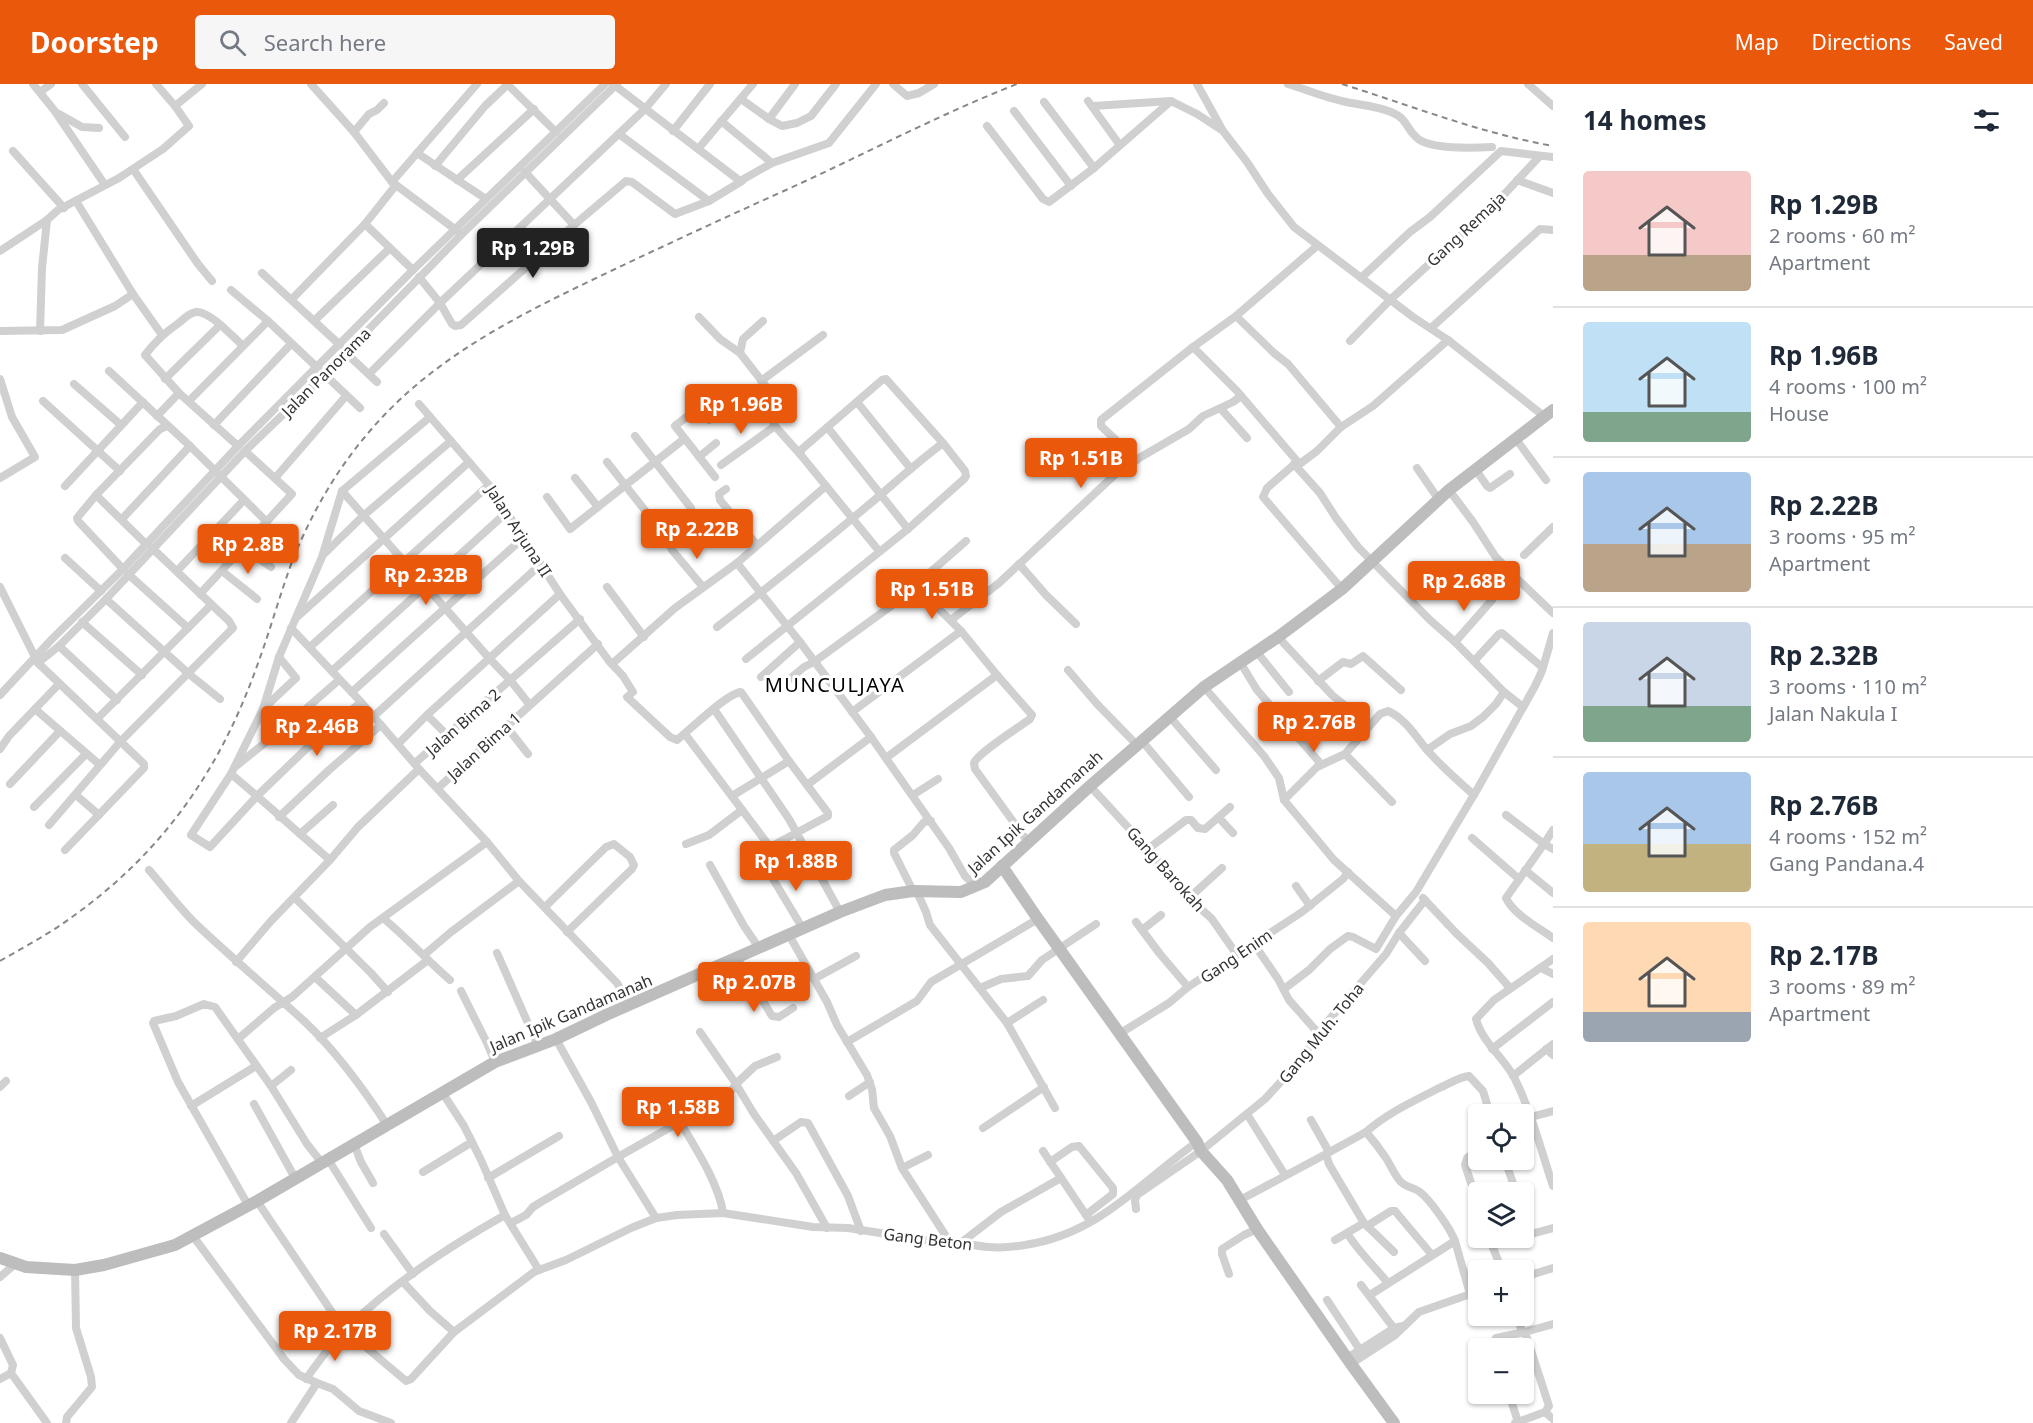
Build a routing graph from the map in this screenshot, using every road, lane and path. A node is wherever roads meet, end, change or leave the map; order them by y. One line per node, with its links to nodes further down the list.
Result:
1 (33, 84): 22 (street)
2 (51, 84): 22 (street)
3 (81, 84): 42 (street)
4 (156, 84): 27 (street)
5 (202, 84): 27 (street)
6 (311, 84): 39 (street)
7 (477, 84): 47 (street)
8 (507, 84): 29 (street); 51 (street)
9 (605, 84): 40 (street)
10 (666, 84): 30 (street)
11 (710, 84): 37 (street)
12 (753, 84): 23 (street)
13 (795, 84): 33 (street)
14 (836, 84): 33 (street)
15 (876, 84): 50 (street)
16 (893, 84): 17 (street)
17 (934, 84)
18 (1197, 84): 38 (street)
19 (1288, 84): 44 (street)
20 (1528, 84): 28 (street)
21 (615, 85): 30 (street); 54 (street, Jalan Panorama)
22 (40, 92): 31 (street)
23 (741, 99): 33 (street); 34 (street)
24 (1171, 101): 38 (street); 43 (street); 43 (street)
25 (1044, 102): 52 (street)
26 (384, 103): 39 (street)
27 (176, 106): 53 (street)
28 (1553, 106)
29 (534, 109): 40 (street); 55 (street)
30 (645, 109): 37 (street); 41 (street)
31 (54, 110): 36 (street); 59 (street)
32 (1014, 111): 60 (street)
33 (769, 119)
34 (721, 121): 45 (street); 50 (street)
35 (987, 126): 60 (street)
36 (99, 128)
37 (673, 131): 45 (street)
38 (1223, 131): 72 (street)
39 (354, 132): 58 (street)
40 (556, 132): 62 (street)
41 (619, 134): 63 (street); 65 (street)
42 (125, 137)
43 (1119, 144): 52 (street)
44 (1492, 147)
45 (698, 149): 57 (street)
46 (13, 151): 66 (street)
47 (417, 153): 51 (street); 58 (street)
48 (1539, 157): 49 (street); 56 (street, Gang Remaja); 77 (street)
49 (1553, 157)
50 (772, 164): 57 (street)
51 (435, 166): 55 (street)
52 (1094, 168): 60 (street)
53 (133, 169): 59 (street); 78 (street)
54 (525, 172): 63 (street); 71 (street, Jalan Panorama)
55 (457, 180): 62 (street)
56 (1517, 180): 61 (street); 82 (street, Gang Remaja)
57 (742, 181): 65 (street)
58 (394, 184): 68 (street); 71 (street)
59 (105, 185): 64 (street)
60 (1071, 186)
61 (1553, 193)
62 (486, 199): 71 (street)
63 (552, 199): 69 (street); 83 (street)
64 (76, 201): 66 (street); 80 (street)
65 (709, 201): 69 (street)
66 (64, 208): 67 (street)
67 (47, 220): 74 (street); 92 (street)
68 (365, 224): 73 (street); 81 (street)
69 (574, 225): 83 (street)
70 (1553, 230): 90 (street)
71 (458, 232): 76 (street, Jalan Panorama)
72 (1317, 246): 77 (street); 84 (street)
73 (390, 248): 76 (street); 87 (street)
74 (0, 251)
75 (262, 273): 81 (street)
76 (416, 273): 83 (street); 99 (street); 101 (street, Jalan Panorama)
77 (1361, 279): 82 (street)
78 (212, 281)
79 (231, 290): 86 (street)
80 (133, 294): 92 (street); 93 (street)
81 (292, 299): 87 (street)
82 (1391, 299): 90 (street); 96 (street, Gang Remaja)
83 (440, 303): 105 (street)
84 (1236, 316): 100 (street); 132 (street)
85 (699, 317): 102 (street)
86 (268, 321): 97 (street); 98 (street)
87 (314, 321): 99 (street)
88 (763, 321): 102 (street)
89 (220, 325): 93 (street); 98 (street); 108 (street)
90 (1431, 328): 95 (street)
91 (0, 331): 92 (street)
92 (40, 331)
93 (162, 335): 108 (street)
94 (823, 335): 109 (street)
95 (1448, 340): 124 (street); 132 (street)
96 (1350, 341)
97 (291, 344): 103 (street); 128 (street)
98 (242, 345): 117 (street)
99 (339, 345): 103 (street)
100 (1193, 347): 115 (street); 146 (street)
101 (346, 353): 105 (street); 106 (street, Jalan Panorama)
102 (740, 353): 109 (street)
103 (317, 368): 106 (street); 142 (street)
104 (109, 371): 118 (street)
105 (370, 374): 110 (street)
106 (324, 375): 113 (street); 142 (street, Jalan Panorama)
107 (0, 379): 156 (street)
108 (165, 379): 112 (street)
109 (761, 381): 131 (street)
110 (377, 382)
111 (74, 384): 129 (street)
112 (179, 393): 117 (street); 125 (street)
113 (346, 396): 122 (street); 159 (street)
114 (690, 396): 121 (street)
115 (1241, 396): 123 (street); 150 (street)
116 (43, 401): 143 (street)
117 (189, 401): 128 (street)
118 (143, 402): 125 (street); 129 (street)
119 (857, 402): 133 (street); 140 (street); 153 (street)
120 (419, 404): 126 (street, Jalan Arjuna II)
121 (699, 407): 127 (street); 136 (street)
122 (360, 408)
123 (1221, 409): 135 (street); 146 (street)
124 (1549, 414): 137 (street, Jalan Ipik Gandamanah)
125 (157, 416): 130 (street)
126 (430, 417): 138 (street, Jalan Arjuna II); 169 (street)
127 (709, 420)
128 (214, 424): 142 (street)
129 (121, 425): 143 (street)
130 (167, 426): 141 (street); 155 (street)
131 (775, 426): 144 (street); 151 (street)
132 (1341, 427): 150 (street)
133 (828, 428): 144 (street); 171 (street)
134 (635, 436): 149 (street)
135 (1247, 438)
136 (684, 439): 145 (street); 149 (street)
137 (1516, 439): 154 (street, Jalan Ipik Gandamanah); 162 (street)
138 (451, 441): 147 (street, Jalan Arjuna II); 178 (street)
139 (716, 443): 145 (street)
140 (943, 443): 153 (street); 183 (street)
141 (190, 446): 157 (street); 180 (street)
142 (242, 448): 157 (street); 159 (street)
143 (97, 450): 155 (street); 165 (street)
144 (800, 454): 166 (street)
145 (699, 457): 160 (street)
146 (1137, 460): 198 (street)
147 (469, 462): 163 (street, Jalan Arjuna II); 185 (street)
148 (607, 462): 164 (street)
149 (655, 462): 164 (street); 176 (street)
150 (1296, 463): 194 (street); 208 (street)
151 (721, 465)
152 (1417, 468): 174 (street)
153 (911, 469): 171 (street)
154 (1476, 470): 158 (street); 168 (street, Jalan Ipik Gandamanah)
155 (120, 471): 170 (street)
156 (2, 474)
157 (218, 474): 173 (street); 188 (street)
158 (1510, 474)
159 (276, 477): 181 (street)
160 (715, 477)
161 (575, 478): 175 (street)
162 (1546, 480)
163 (489, 485): 177 (street, Jalan Arjuna II); 195 (street)
164 (625, 485): 175 (street); 206 (street)
165 (65, 486)
166 (826, 486): 179 (street); 187 (street)
167 (726, 489): 187 (street)
168 (1449, 490): 174 (street, Jalan Ipik Gandamanah); 217 (street)
169 (342, 491): 178 (street); 192 (street)
170 (96, 495): 180 (street); 202 (street)
171 (881, 495): 179 (street); 183 (street)
172 (547, 497): 175 (street)
173 (244, 500): 181 (street); 200 (street)
174 (1439, 500): 194 (street, Jalan Ipik Gandamanah)
175 (598, 507)
176 (691, 508)
177 (507, 512): 184 (street, Jalan Arjuna II); 203 (street)
178 (363, 516): 185 (street); 192 (street)
179 (853, 518): 190 (street); 209 (street)
180 (122, 519): 188 (street)
181 (267, 522): 189 (street)
182 (1553, 527): 191 (street)
183 (908, 529): 190 (street)
184 (523, 538): 197 (street, Jalan Arjuna II); 216 (street)
185 (385, 539): 195 (street); 221 (street)
186 (966, 541): 207 (street)
187 (757, 545): 196 (street)
188 (149, 546): 200 (street); 202 (street)
189 (244, 548): 199 (street); 201 (street)
190 (879, 551): 223 (street)
191 (1524, 555)
192 (322, 556): 221 (street)
193 (65, 558): 212 (street)
194 (1372, 560): 208 (street, Jalan Ipik Gandamanah); 232 (street)
195 (405, 563): 203 (street); 235 (street)
196 (737, 563): 206 (street); 209 (street)
197 (541, 564): 211 (street, Jalan Arjuna II); 227 (street)
198 (1019, 564): 219 (street); 222 (street)
199 (271, 567)
200 (177, 571): 210 (street)
201 (222, 571): 210 (street); 213 (street)
202 (126, 572): 212 (street); 225 (street)
203 (426, 585): 216 (street); 248 (street)
204 (0, 587): 241 (street)
205 (607, 587): 229 (street)
206 (703, 588): 229 (street)
207 (916, 589): 219 (street); 243 (street)
208 (1342, 589): 230 (street, Jalan Ipik Gandamanah)
209 (760, 593): 223 (street); 224 (street)
210 (200, 594): 215 (street)
211 (560, 594): 218 (street, Jalan Arjuna II); 239 (street)
212 (103, 595): 220 (street); 237 (street); 241 (street)
213 (257, 599)
214 (1492, 600): 232 (street)
215 (211, 605): 225 (street); 249 (street)
216 (446, 608): 227 (street); 260 (street)
217 (1553, 613)
218 (580, 619): 233 (street, Jalan Arjuna II); 254 (street, Jalan Bima 2)
219 (951, 620): 226 (street)
220 (82, 622): 234 (street); 250 (street)
221 (292, 624): 235 (street); 238 (street)
222 (1076, 624)
223 (787, 626): 231 (street); 240 (street)
224 (717, 627)
225 (188, 628): 237 (street)
226 (961, 631): 251 (street); 272 (street)
227 (466, 632): 239 (street); 274 (street)
228 (1553, 633): 246 (street)
229 (644, 637): 245 (street)
230 (1278, 637): 236 (street, Jalan Ipik Gandamanah); 255 (street)
231 (800, 642): 243 (street); 252 (street)
232 (1455, 642): 242 (street)
233 (598, 644): 245 (street, Jalan Arjuna II); 267 (street, Jalan Bima 1)
234 (59, 646): 241 (street); 265 (street)
235 (310, 647): 248 (street)
236 (1256, 651): 244 (street, Jalan Ipik Gandamanah); 261 (street)
237 (165, 653): 249 (street); 250 (street)
238 (279, 657): 270 (street); 270 (street)
239 (489, 658): 254 (street); 273 (street)
240 (746, 659)
241 (37, 660): 257 (street); 263 (street)
242 (1475, 660): 246 (street); 262 (street)
243 (814, 662): 256 (street); 272 (street)
244 (1240, 662): 258 (street, Jalan Ipik Gandamanah); 294 (street)
245 (612, 664): 281 (street, Jalan Arjuna II)
246 (1542, 667): 268 (street)
247 (1068, 670): 285 (street)
248 (332, 671): 253 (street)
249 (189, 674): 264 (street); 284 (street)
250 (142, 675): 265 (street)
251 (997, 675): 292 (street); 329 (street)
252 (761, 677)
253 (339, 680): 260 (street); 298 (street)
254 (511, 681): 267 (street); 282 (street, Jalan Bima 2)
255 (1318, 681): 259 (street); 279 (street)
256 (786, 682)
257 (59, 684): 269 (street); 276 (street)
258 (1204, 687): 275 (street, Jalan Ipik Gandamanah); 311 (street)
259 (1401, 690)
260 (352, 692): 266 (street)
261 (1289, 692)
262 (1504, 692): 268 (street); 288 (street)
263 (0, 695)
264 (220, 699)
265 (117, 700): 276 (street)
266 (361, 702): 274 (street); 306 (street)
267 (529, 704): 278 (street, Jalan Bima 1)
268 (1523, 707): 308 (street)
269 (35, 709): 280 (street); 287 (street)
270 (263, 709): 298 (street)
271 (714, 709): 281 (street); 293 (street); 299 (street)
272 (852, 712): 283 (street)
273 (427, 715): 282 (street); 286 (street)
274 (374, 716): 277 (street)
275 (1170, 717): 285 (street, Jalan Ipik Gandamanah); 297 (street)
276 (97, 719): 284 (street)
277 (381, 725): 286 (street); 319 (street)
278 (506, 726): 290 (street); 304 (street, Jalan Bima 1)
279 (1367, 729): 288 (street); 291 (street)
280 (60, 730): 289 (street); 301 (street)
281 (685, 734): 309 (street)
282 (448, 736): 296 (street, Jalan Bima 2)
283 (871, 737): 292 (street); 302 (street)
284 (120, 742): 295 (street); 317 (street)
285 (1139, 743): 303 (street, Jalan Ipik Gandamanah); 310 (street)
286 (398, 744): 296 (street)
287 (0, 749)
288 (1427, 750): 308 (street)
289 (86, 754): 295 (street); 314 (street)
290 (528, 754)
291 (1345, 754): 294 (street); 312 (street)
292 (886, 759): 307 (street)
293 (789, 761): 299 (street); 302 (street)
294 (1321, 764): 311 (street)
295 (100, 765): 305 (street)
296 (417, 766): 304 (street); 335 (street, Jalan Bima 2)
297 (1216, 770)
298 (232, 771): 306 (street); 306 (street)
299 (761, 777): 309 (street); 324 (street)
300 (938, 779): 307 (street)
301 (10, 784)
302 (807, 785): 324 (street)
303 (1090, 786): 329 (street, Jalan Ipik Gandamanah); 332 (street, Gang Barokah)
304 (438, 788): 328 (street)
305 (76, 795): 317 (street); 322 (street)
306 (258, 795): 319 (street)
307 (913, 795): 321 (street)
308 (1474, 795): 349 (street)
309 (732, 796): 316 (street)
310 (1190, 797)
311 (1284, 800): 342 (street)
312 (1392, 802)
313 (333, 805): 326 (street)
314 (34, 807)
315 (1230, 807): 320 (street)
316 (742, 810): 324 (street); 330 (street)
317 (99, 815): 334 (street)
318 (1506, 815): 331 (street)
319 (279, 817): 326 (street)
320 (1220, 818): 325 (street); 332 (street)
321 (931, 821): 346 (street); 347 (street)
322 (49, 825)
323 (1553, 830): 331 (street)
324 (796, 832): 354 (street)
325 (1233, 833)
326 (300, 834): 335 (street)
327 (1472, 838): 343 (street)
328 (486, 842): 344 (street); 357 (street)
329 (1028, 842): 337 (street, Jalan Ipik Gandamanah)
330 (686, 844)
331 (1544, 844): 333 (street); 341 (street)
332 (1148, 849): 351 (street, Gang Barokah)
333 (1553, 849)
334 (65, 850)
335 (330, 860): 350 (street, Jalan Bima 2)
336 (710, 866): 369 (street)
337 (1002, 866): 346 (street, Jalan Ipik Gandamanah); 358 (street)
338 (1222, 868): 351 (street)
339 (767, 869): 361 (street)
340 (149, 870): 377 (street)
341 (1525, 870): 343 (street); 348 (street)
342 (1348, 872): 352 (street, Gang Enim); 356 (street)
343 (1519, 879): 366 (street)
344 (519, 881): 353 (street); 374 (street)
345 (1296, 886): 352 (street)
346 (976, 887): 347 (street, Jalan Ipik Gandamanah)
347 (915, 891): 354 (street, Jalan Ipik Gandamanah); 379 (street)
348 (1553, 893)
349 (1421, 897): 356 (street); 364 (street, Gang Muh. Toha); 387 (street)
350 (295, 898): 368 (street); 377 (street, Jalan Bima 2)
351 (1189, 898): 372 (street, Gang Barokah)
352 (1310, 906): 367 (street, Gang Enim)
353 (544, 907): 363 (street); 363 (street)
354 (840, 912): 361 (street, Jalan Ipik Gandamanah)
355 (1161, 915): 362 (street)
356 (1396, 916): 388 (street)
357 (383, 918): 368 (street); 374 (street)
358 (1038, 919): 370 (street); 379 (street)
359 (1136, 922): 362 (street)
360 (1096, 924): 370 (street)
361 (802, 929): 365 (street, Jalan Ipik Gandamanah)
362 (1142, 930): 385 (street)
363 (567, 932): 394 (street)
364 (1399, 933): 378 (street); 398 (street, Gang Muh. Toha)
365 (789, 935): 369 (street, Jalan Ipik Gandamanah); 383 (street)
366 (1553, 938)
367 (1254, 944): 372 (street, Gang Enim); 388 (street)
368 (345, 948): 382 (street); 390 (street)
369 (759, 948): 375 (street, Jalan Ipik Gandamanah)
370 (1059, 949): 386 (street); 400 (street)
371 (497, 952): 405 (street)
372 (1237, 955): 385 (street, Gang Enim)
373 (856, 956): 383 (street)
374 (426, 958): 384 (street); 390 (street)
375 (737, 958): 394 (street, Jalan Ipik Gandamanah); 395 (street)
376 (1553, 959): 380 (street)
377 (236, 962): 393 (street)
378 (1425, 962)
379 (961, 964): 386 (street); 404 (street)
380 (1540, 968): 381 (street); 387 (street)
381 (1553, 974)
382 (315, 977): 393 (street); 396 (street)
383 (813, 979): 404 (street)
384 (450, 980)
385 (1188, 987): 400 (street, Gang Enim)
386 (980, 988): 397 (street)
387 (1510, 988): 406 (street)
388 (1284, 989): 398 (street)
389 (461, 991): 409 (street)
390 (388, 992): 396 (street)
391 (1043, 1000): 397 (street)
392 (1553, 1002): 406 (street)
393 (283, 1003): 401 (street); 402 (street)
394 (630, 1005): 403 (street, Jalan Ipik Gandamanah)
395 (794, 1008)
396 (356, 1015): 401 (street)
397 (1007, 1023): 416 (street)
398 (1315, 1030): 425 (street, Gang Muh. Toha)
399 (700, 1032): 414 (street)
400 (1119, 1034): 437 (street)
401 (320, 1038): 429 (street)
402 (238, 1039): 410 (street); 422 (street)
403 (556, 1039): 405 (street, Jalan Ipik Gandamanah); 441 (street)
404 (847, 1042): 413 (street)
405 (538, 1046): 409 (street, Jalan Ipik Gandamanah)
406 (1492, 1049): 412 (street)
407 (1551, 1049): 412 (street)
408 (777, 1057): 414 (street)
409 (495, 1062): 417 (street, Jalan Ipik Gandamanah)
410 (256, 1066): 415 (street); 422 (street)
411 (291, 1070): 415 (street)
412 (1513, 1076): 421 (street)
413 (870, 1082): 418 (street); 445 (street)
414 (736, 1084): 428 (street); 434 (street)
415 (271, 1086): 443 (street)
416 (1044, 1087): 423 (street); 430 (street)
417 (442, 1092): 429 (street, Jalan Ipik Gandamanah); 435 (street)
418 (849, 1096)
419 (254, 1104): 448 (street)
420 (1487, 1104): 431 (street)
421 (1522, 1104)
422 (191, 1106): 455 (street)
423 (1055, 1108)
424 (1553, 1111): 426 (street)
425 (1247, 1114): 437 (street, Gang Muh. Toha); 447 (street)
426 (1534, 1116)
427 (1311, 1120): 439 (street)
428 (680, 1122): 441 (street); 457 (street)
429 (387, 1125): 436 (street, Jalan Ipik Gandamanah)
430 (984, 1128)
431 (1366, 1132): 439 (street); 472 (street)
432 (559, 1136): 449 (street)
433 (1534, 1136): 453 (street)
434 (773, 1141): 463 (street); 466 (street)
435 (472, 1142): 446 (street); 449 (street)
436 (354, 1144): 443 (street, Jalan Ipik Gandamanah); 452 (street)
437 (1199, 1146): 454 (street); 456 (street); 460 (street, Gang Beton)
438 (1043, 1151): 444 (street)
439 (1328, 1153): 447 (street); 461 (street)
440 (928, 1155): 445 (street)
441 (618, 1157): 458 (street); 459 (street)
442 (1468, 1157): 451 (street)
443 (325, 1161): 448 (street, Jalan Ipik Gandamanah); 462 (street)
444 (1050, 1162): 450 (street); 460 (street)
445 (902, 1168): 474 (street)
446 (423, 1172)
447 (1285, 1175): 454 (street)
448 (295, 1178): 455 (street, Jalan Ipik Gandamanah)
449 (488, 1178): 459 (street)
450 (1061, 1178): 460 (street); 473 (street)
451 (1471, 1182)
452 (374, 1183)
453 (1553, 1186)
454 (1240, 1200): 465 (street)
455 (253, 1203): 470 (street, Jalan Ipik Gandamanah); 496 (street)
456 (1136, 1209)
457 (723, 1213): 458 (street, Gang Beton); 463 (street, Gang Beton)
458 (656, 1218): 481 (street, Gang Beton)
459 (508, 1219): 481 (street); 482 (street)
460 (1088, 1219): 473 (street, Gang Beton)
461 (1365, 1225): 467 (street); 475 (street); 476 (street)
462 (371, 1228)
463 (827, 1228): 466 (street, Gang Beton)
464 (1553, 1228): 468 (street)
465 (1257, 1229): 483 (street); 502 (street)
466 (861, 1232): 474 (street, Gang Beton)
467 (1347, 1233): 471 (street); 488 (street)
468 (1534, 1233)
469 (384, 1234): 482 (street)
470 (192, 1236): 480 (street, Jalan Ipik Gandamanah); 505 (street)
471 (1335, 1240)
472 (1455, 1241): 476 (street); 485 (street)
473 (962, 1242): 474 (street, Gang Beton)
474 (951, 1244)
475 (1394, 1252)
476 (1432, 1255): 488 (street)
477 (0, 1258): 478 (street, Jalan Ipik Gandamanah)
478 (15, 1264): 480 (street, Jalan Ipik Gandamanah); 486 (street)
479 (1553, 1268): 484 (street)
480 (75, 1270): 512 (street)
481 (539, 1270): 497 (street, Gang Beton)
482 (413, 1274): 487 (street)
483 (1229, 1274)
484 (1534, 1274)
485 (1468, 1276)
486 (0, 1278)
487 (403, 1282): 496 (street); 497 (street)
488 (1388, 1283): 491 (street)
489 (1361, 1285): 491 (street)
490 (1468, 1294): 495 (street)
491 (1370, 1295): 495 (street)
492 (1327, 1300): 501 (street)
493 (1553, 1324): 498 (street)
494 (1521, 1326): 498 (street)
495 (1398, 1329): 501 (street); 502 (street)
496 (345, 1330): 497 (street, Gang Beton); 505 (street)
497 (454, 1332)
498 (1524, 1332): 500 (street); 508 (street)
499 (0, 1338): 503 (street)
500 (1496, 1338)
501 (1360, 1350): 502 (street)
502 (1351, 1364): 515 (street)
503 (11, 1372): 504 (street); 511 (street)
504 (0, 1379)
505 (306, 1379): 506 (street)
506 (316, 1383): 513 (street); 514 (street)
507 (1512, 1404): 510 (street)
508 (1545, 1412): 509 (street); 510 (street)
509 (1553, 1419)
510 (1516, 1422)
511 (47, 1423)
512 (66, 1423)
513 (291, 1423)
514 (391, 1423)
515 (1394, 1423)

